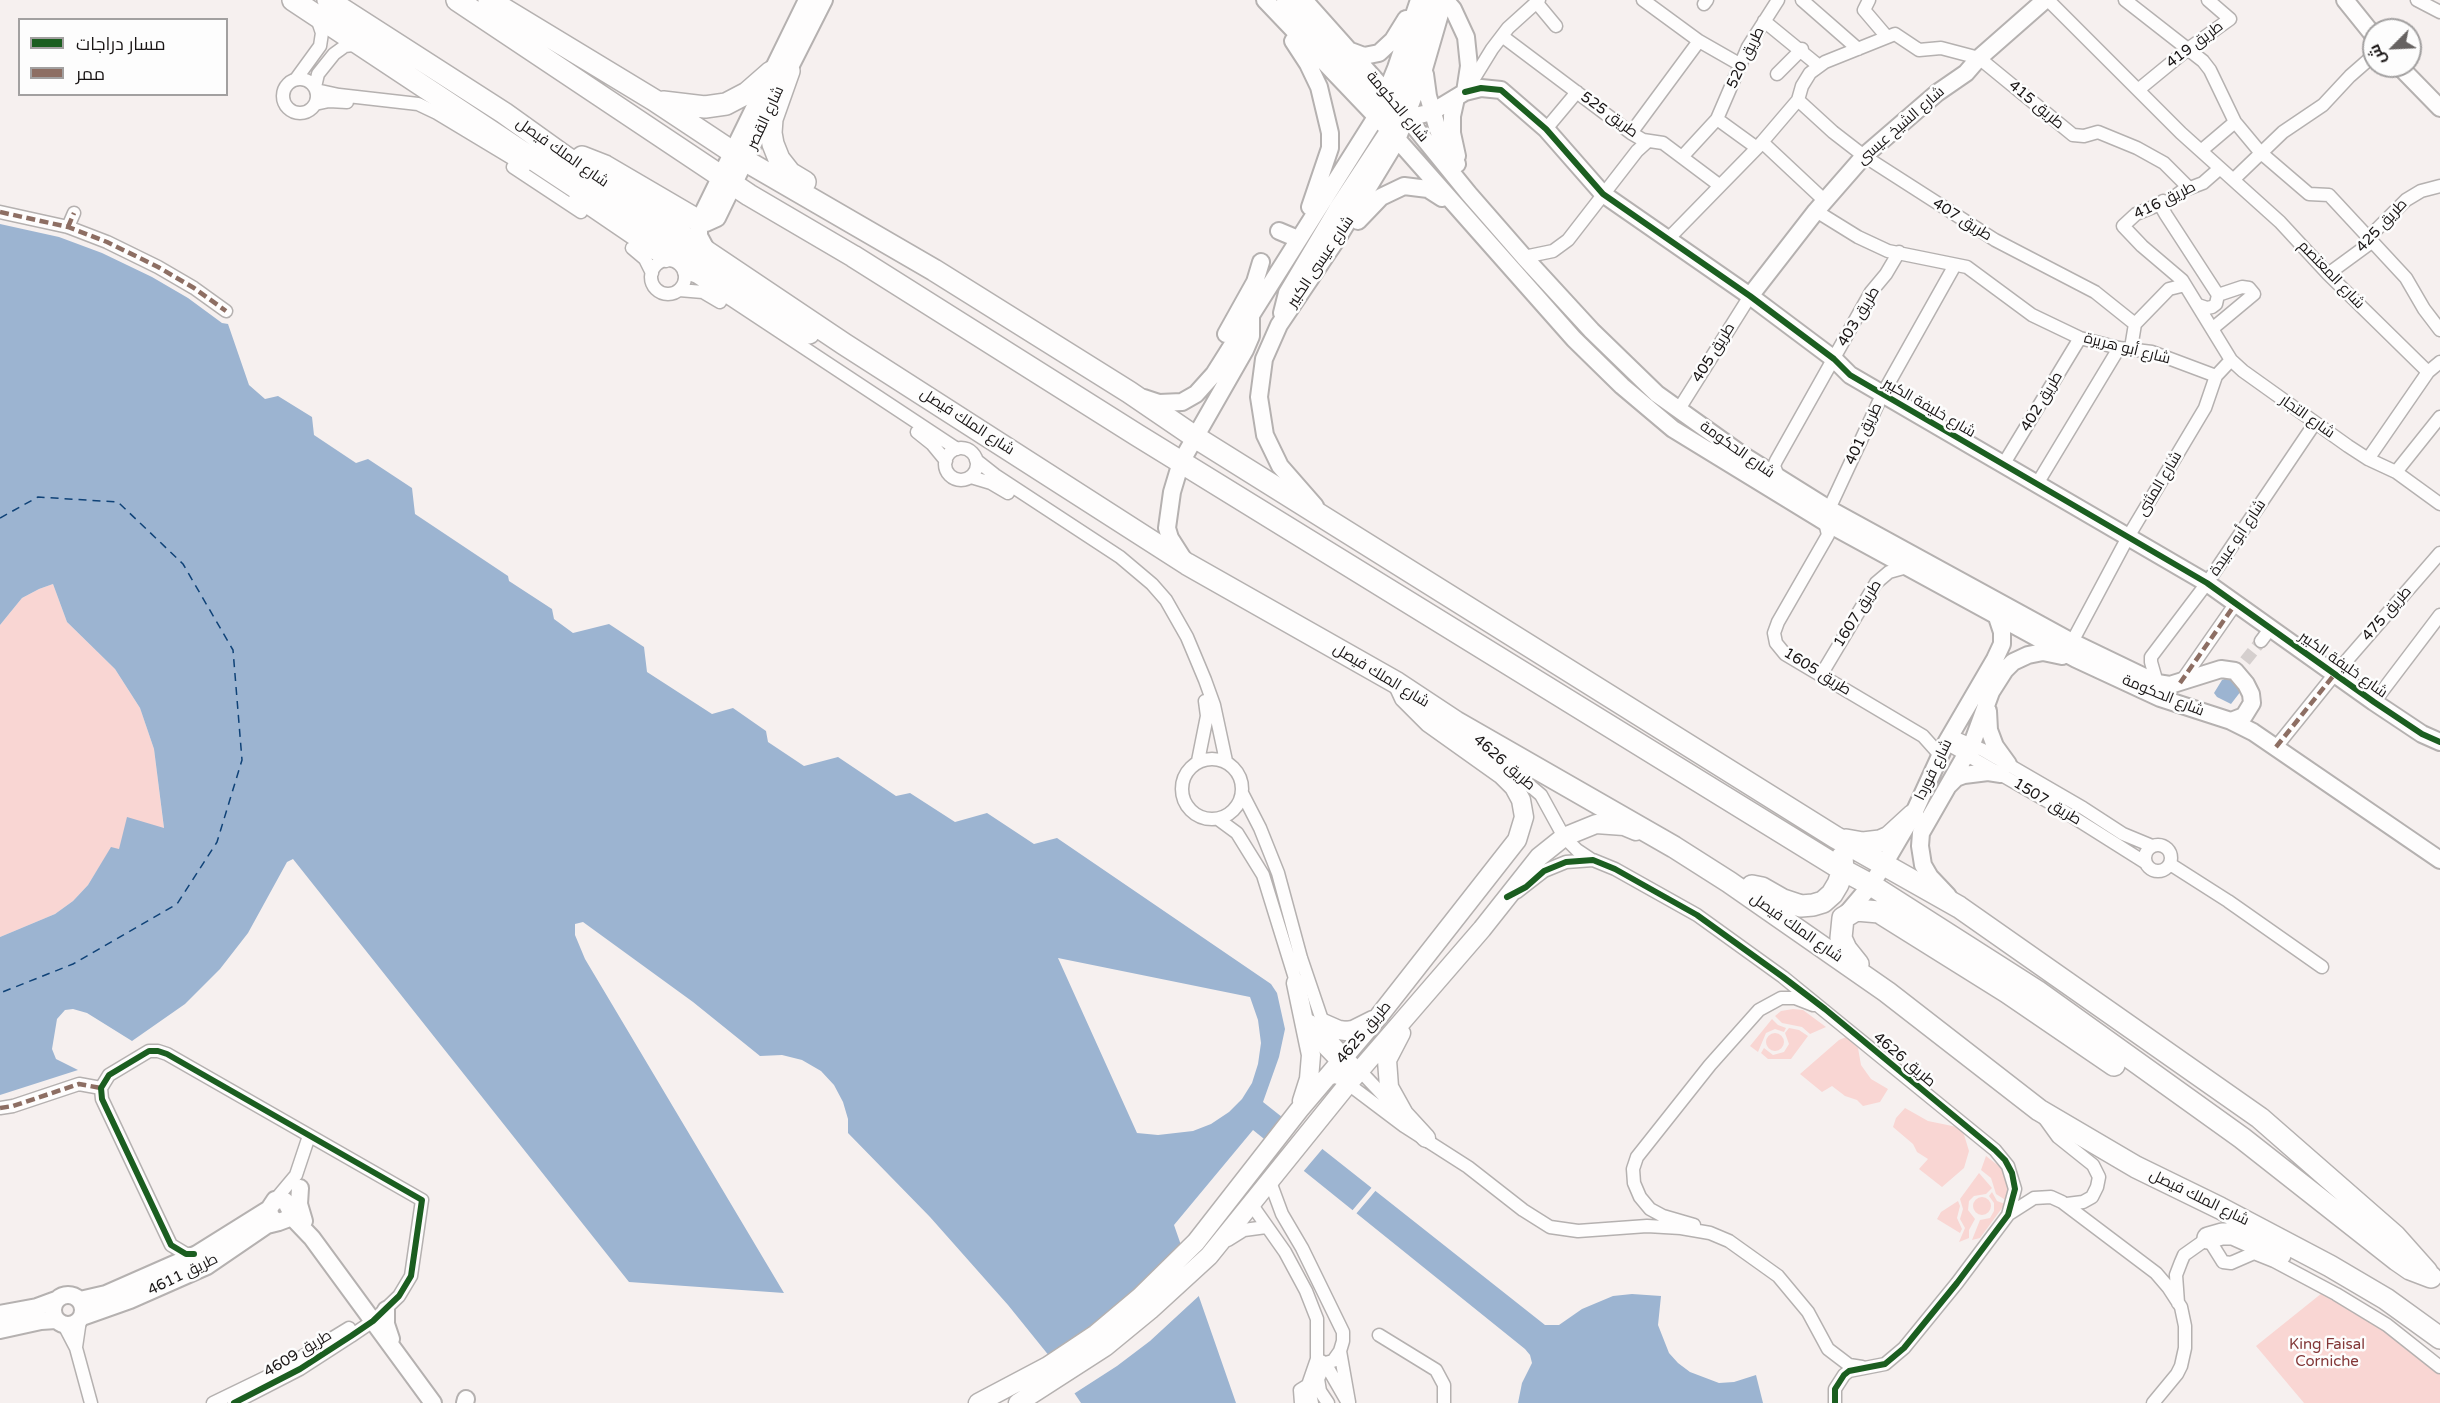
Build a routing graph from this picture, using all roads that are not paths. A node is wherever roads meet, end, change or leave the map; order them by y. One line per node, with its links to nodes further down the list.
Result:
1 (293, 0): 21 (highway)
2 (457, 0): 69 (highway)
3 (489, 0): 47 (highway)
4 (807, 0): 39 (main road, شارع القصر)
5 (824, 0): 39 (main road, شارع القصر)
6 (1304, 0): 32 (main road, شارع الحكومة)
7 (1418, 0): 32 (main road); 51 (main road, شارع عيسى الكبير)
8 (1432, 0): 51 (main road)
9 (1444, 0): 38 (main road, شارع عيسى الكبير); 46 (main road)
10 (1643, 0): 28 (street)
11 (1778, 0): 23 (street, طريق 520)
12 (1802, 0): 30 (street)
13 (1869, 0): 27 (street)
14 (2046, 0): 34 (main road, شارع الشيخ عيسى); 44 (street, شارع المعتصم)
15 (2126, 0): 31 (street)
16 (2208, 0): 31 (street, طريق 419)
17 (2345, 0): 24 (main road)
18 (2417, 0): 22 (street)
19 (1538, 1): 25 (street); 26 (street)
20 (1273, 2): 51 (main road, شارع الحكومة); 85 (main road)
21 (322, 7): 29 (highway); 42 (street); 62 (highway, شارع الملك فيصل)
22 (2440, 12)
23 (1764, 21): 33 (street); 35 (street, طريق 520)
24 (2362, 21)
25 (1556, 26)
26 (1502, 36): 45 (street, طريق 525); 46 (street)
27 (1887, 36): 30 (street); 34 (street)
28 (1699, 41): 35 (street); 56 (street)
29 (361, 44): 43 (street); 110 (highway)
30 (1858, 48): 36 (street)
31 (2188, 49): 44 (street, طريق 419); 54 (street)
32 (1348, 50): 51 (main road, شارع الحكومة)
33 (1802, 50): 36 (street); 40 (street)
34 (1979, 58): 64 (main road, شارع الشيخ عيسى); 72 (street, طريق 415)
35 (1741, 65): 53 (street, طريق 520)
36 (1819, 66): 48 (street)
37 (2362, 66): 61 (street)
38 (1424, 69): 51 (main road, شارع عيسى الكبير); 52 (main road)
39 (780, 72): 47 (highway); 63 (main road, شارع القصر); 95 (highway)
40 (1777, 74)
41 (2411, 78): 50 (main road)
42 (296, 79): 43 (street); 49 (street)
43 (316, 88): 49 (street); 91 (street)
44 (2138, 90): 60 (street, شارع المعتصم)
45 (1577, 92): 55 (street); 56 (street, طريق 525)
46 (1461, 95): 52 (main road); 55 (main road, شارع خليفة الكبير); 66 (main road)
47 (654, 100): 63 (highway)
48 (1798, 100): 59 (street); 64 (street, طريق 407)
49 (315, 104): 97 (street)
50 (2440, 108)
51 (1391, 109): 52 (main road); 57 (main road); 73 (main road, شارع الحكومة); 85 (main road, شارع عيسى الكبير)
52 (1432, 112): 66 (main road)
53 (1717, 119): 59 (street); 65 (street, طريق 520)
54 (2235, 122): 60 (street); 61 (street)
55 (1546, 129): 74 (main road, شارع خليفة الكبير)
56 (1631, 133): 58 (street, طريق 525)
57 (1393, 135): 84 (main road, شارع عيسى الكبير); 86 (main road, شارع الحكومة); 87 (main road)
58 (1648, 141): 65 (street, طريق 525); 74 (street)
59 (1760, 145): 70 (street); 76 (street)
60 (2202, 150): 67 (street, شارع المعتصم)
61 (2260, 152): 68 (street); 82 (street)
62 (564, 156): 79 (highway); 88 (highway, شارع الملك فيصل)
63 (739, 156): 69 (main road, شارع القصر); 95 (highway)
64 (1864, 156): 76 (main road, شارع الشيخ عيسى); 106 (street, طريق 407)
65 (1682, 157): 70 (street, طريق 525)
66 (1459, 168): 73 (main road)
67 (2219, 169): 68 (street, شارع المعتصم); 72 (street, طريق 416)
68 (2234, 179): 98 (street, شارع المعتصم)
69 (726, 180): 79 (main road, شارع القصر); 128 (highway)
70 (1719, 185): 83 (street)
71 (2440, 186): 82 (street, طريق 425)
72 (2189, 188): 75 (street, طريق 416)
73 (1469, 194): 90 (main road, شارع الحكومة)
74 (1603, 194): 83 (main road, شارع خليفة الكبير); 90 (street)
75 (2163, 201): 99 (street, طريق 416); 101 (street)
76 (1820, 206): 89 (street, شارع أبو هريرة); 102 (main road, شارع الشيخ عيسى)
77 (0, 212): 80 (street)
78 (74, 213): 80 (street)
79 (699, 221): 88 (main road)
80 (68, 227): 104 (street)
81 (1279, 231): 85 (main road)
82 (2370, 236): 98 (street, طريق 425); 108 (street)
83 (1669, 238): 102 (main road, شارع خليفة الكبير)
84 (1337, 239): 86 (main road); 87 (main road, شارع عيسى الكبير)
85 (1297, 240): 87 (main road); 94 (main road); 105 (main road, شارع عيسى الكبير)
86 (1489, 243): 135 (main road, شارع الحكومة)
87 (1321, 249): 94 (main road, شارع عيسى الكبير)
88 (707, 251): 110 (highway, شارع الملك فيصل)
89 (1899, 252): 93 (street, شارع أبو هريرة); 112 (street, طريق 403)
90 (1524, 257): 120 (main road, شارع الحكومة)
91 (666, 261): 96 (street); 97 (street)
92 (1261, 262): 116 (main road)
93 (1955, 265): 109 (street, شارع أبو هريرة); 119 (street, طريق 401)
94 (1311, 266): 136 (main road, شارع عيسى الكبير)
95 (934, 270): 118 (highway)
96 (684, 272): 100 (street); 124 (street)
97 (652, 273): 100 (street)
98 (2328, 274): 115 (street, شارع المعتصم)
99 (2185, 285): 103 (street, شارع التجار); 106 (street)
100 (679, 290): 127 (street)
101 (2218, 295): 103 (street); 107 (street)
102 (1750, 296): 112 (main road, شارع خليفة الكبير); 120 (street, طريق 405)
103 (2198, 305): 107 (street, شارع التجار)
104 (226, 311)
105 (1251, 312): 116 (main road, شارع عيسى الكبير); 123 (main road, شارع عيسى الكبير)
106 (2135, 324): 111 (street)
107 (2212, 329): 113 (street, شارع التجار)
108 (2440, 330)
109 (2080, 338): 111 (street, شارع أبو هريرة); 129 (street, طريق 402)
110 (844, 344): 139 (highway, شارع الملك فيصل)
111 (2125, 348): 117 (street, شارع أبو هريرة); 133 (street)
112 (1834, 359): 119 (main road, شارع خليفة الكبير); 132 (street, طريق 403)
113 (2231, 360): 117 (street, شارع المثنى); 122 (street, شارع التجار)
114 (2440, 362): 115 (street)
115 (2428, 372): 125 (street)
116 (1214, 374): 118 (main road, شارع عيسى الكبير)
117 (2216, 376): 137 (street, شارع المثنى)
118 (1129, 392): 123 (highway)
119 (1882, 395): 129 (main road, شارع خليفة الكبير); 135 (street, طريق 401)
120 (1679, 409): 132 (main road, شارع الحكومة)
121 (2440, 418): 130 (street)
122 (2315, 423): 125 (street, شارع التجار); 141 (street, شارع أبو عبيدة)
123 (1195, 437): 128 (main road, شارع عيسى الكبير); 136 (highway)
124 (957, 449): 126 (street); 127 (street)
125 (2368, 459): 130 (street, شارع التجار)
126 (976, 460): 131 (street); 161 (street)
127 (946, 461): 131 (street)
128 (1182, 462): 139 (main road, شارع عيسى الكبير); 176 (highway)
129 (2003, 465): 133 (main road, شارع خليفة الكبير)
130 (2396, 472): 134 (street, شارع التجار)
131 (971, 477): 160 (street)
132 (1779, 479): 135 (main road, شارع الحكومة)
133 (2037, 484): 137 (main road, شارع خليفة الكبير)
134 (2440, 504)
135 (1827, 515): 140 (main road, شارع الحكومة); 145 (main road, شارع الحكومة); 147 (street, طريق 1605)
136 (1325, 516): 168 (highway)
137 (2128, 537): 141 (main road, شارع خليفة الكبير); 145 (street, شارع المثنى)
138 (2440, 553): 148 (street, طريق 475)
139 (1187, 564): 149 (highway, شارع الملك فيصل)
140 (1907, 567): 143 (main road, شارع الحكومة); 147 (street, طريق 1607)
141 (2206, 583): 142 (main road, شارع خليفة الكبير); 150 (street, شارع أبو عبيدة)
142 (2236, 603): 148 (main road, شارع خليفة الكبير); 151 (street)
143 (1996, 614): 146 (main road, شارع الحكومة); 157 (main road, شارع فوردا)
144 (2440, 615): 153 (street)
145 (2073, 642): 150 (main road, شارع الحكومة)
146 (2076, 659): 152 (main road, شارع فوردا); 154 (main road, شارع الحكومة)
147 (1821, 675): 157 (street, طريق 1605)
148 (2334, 675): 153 (main road, شارع خليفة الكبير); 158 (street, طريق 475)
149 (1397, 683): 155 (highway, شارع الملك فيصل); 187 (main road, طريق 4625)
150 (2157, 683): 151 (main road, شارع الحكومة)
151 (2180, 683): 154 (main road, شارع الحكومة)
152 (1991, 692): 159 (main road, شارع فوردا); 162 (main road)
153 (2374, 702): 156 (main road, شارع خليفة الكبير)
154 (2231, 721): 158 (main road, شارع الحكومة)
155 (1456, 722): 167 (street, طريق 4626); 170 (highway, شارع الملك فيصل)
156 (2438, 738)
157 (1946, 745): 159 (street, طريق 1507); 165 (main road, شارع فوردا)
158 (2276, 747): 172 (main road, شارع الحكومة)
159 (1969, 749): 162 (street, طريق 1507); 163 (main road, شارع فوردا)
160 (1198, 761): 161 (street); 166 (street)
161 (1226, 761): 164 (street)
162 (2005, 769): 163 (main road); 169 (street, طريق 1507); 173 (street, طريق 1507)
163 (1948, 786): 165 (main road, شارع فوردا)
164 (1242, 793): 166 (street); 188 (street)
165 (1920, 818): 168 (highway); 175 (main road, شارع فوردا); 180 (main road)
166 (1218, 819): 183 (street)
167 (1564, 837): 170 (main road, طريق 4625); 171 (street, طريق 4626); 179 (main road, طريق 4625)
168 (1835, 837): 175 (highway); 176 (highway)
169 (2152, 846): 173 (street); 174 (street)
170 (1674, 848): 177 (highway, شارع الملك فيصل)
171 (1593, 860): 179 (street); 186 (street, طريق 4626)
172 (2440, 860)
173 (2146, 863): 174 (street)
174 (2171, 863): 182 (street)
175 (1883, 866): 178 (main road, شارع فوردا); 180 (highway)
176 (1843, 870): 177 (highway); 178 (highway)
177 (1730, 882): 184 (highway, شارع الملك فيصل)
178 (1871, 885): 181 (main road, شارع فوردا); 197 (highway)
179 (1507, 897): 185 (main road, طريق 4625)
180 (1959, 908): 215 (highway)
181 (1843, 918): 184 (highway); 197 (highway)
182 (2322, 967)
183 (1296, 983): 189 (street); 195 (main road)
184 (1887, 992): 194 (highway, شارع الملك فيصل)
185 (1412, 1008): 190 (main road, طريق 4625); 196 (main road)
186 (1824, 1009): 206 (street, طريق 4626); 208 (street, طريق 4626)
187 (1379, 1016): 188 (main road); 189 (main road, طريق 4625)
188 (1323, 1023): 189 (street)
189 (1342, 1060): 190 (street, طريق 4626); 191 (main road, طريق 4625)
190 (1353, 1078): 191 (street); 196 (street, طريق 4626); 199 (main road, طريق 4625)
191 (1324, 1080): 195 (main road, طريق 4625)
192 (101, 1088): 193 (street); 198 (street); 212 (street)
193 (0, 1108)
194 (2039, 1110): 203 (street); 213 (highway, شارع الملك فيصل)
195 (1296, 1115): 231 (main road, طريق 4625)
196 (1426, 1138): 208 (street, طريق 4626)
197 (2242, 1138): 215 (highway)
198 (313, 1139): 201 (street, طريق 4611); 202 (street); 205 (street)
199 (1282, 1166): 200 (street); 214 (main road, طريق 4625)
200 (1272, 1187): 204 (street); 220 (street)
201 (300, 1188): 205 (street, طريق 4611); 209 (main road)
202 (419, 1198): 221 (street, طريق 4609); 221 (street, طريق 4609)
203 (2067, 1204): 206 (street, طريق 4626); 217 (street, طريق 4626)
204 (1254, 1208): 207 (street); 211 (street)
205 (282, 1215): 209 (main road); 212 (main road, طريق 4611); 219 (main road, طريق 4611); 221 (main road)
206 (2008, 1215): 229 (street, طريق 4626)
207 (1266, 1227): 211 (street); 222 (street)
208 (1703, 1231): 229 (street, طريق 4626)
209 (312, 1238): 221 (main road)
210 (2208, 1238): 213 (highway); 217 (street, طريق 4626); 228 (street)
211 (1227, 1241): 214 (street)
212 (194, 1254): 219 (main road, طريق 4611)
213 (2330, 1266): 225 (highway, شارع الملك فيصل)
214 (1195, 1270): 231 (main road, طريق 4625)
215 (2437, 1276)
216 (56, 1300): 218 (main road); 219 (main road); 219 (main road)
217 (2178, 1303): 246 (street, طريق 4626)
218 (0, 1314)
219 (72, 1317): 223 (main road, طريق 4611); 233 (street)
220 (1338, 1318): 222 (street); 226 (street)
221 (371, 1319): 230 (street, طريق 4609); 236 (main road); 237 (main road)
222 (1318, 1328): 227 (street)
223 (0, 1330)
224 (1380, 1335): 244 (street)
225 (2440, 1338)
226 (1340, 1351): 227 (street); 243 (street)
227 (1321, 1361): 232 (street); 242 (street); 243 (street)
228 (2440, 1367)
229 (1872, 1368): 245 (street, طريق 4626)
230 (276, 1371): 234 (street, طريق 4609); 235 (street, طريق 4609)
231 (1052, 1373): 238 (main road); 239 (main road)
232 (1308, 1385): 240 (street); 241 (street)
233 (91, 1403)
234 (213, 1403)
235 (234, 1403)
236 (421, 1403)
237 (433, 1403)
238 (978, 1403)
239 (1018, 1403)
240 (1301, 1403)
241 (1312, 1403)
242 (1328, 1403)
243 (1349, 1403)
244 (1444, 1403)
245 (1835, 1403)
246 (2153, 1403)

